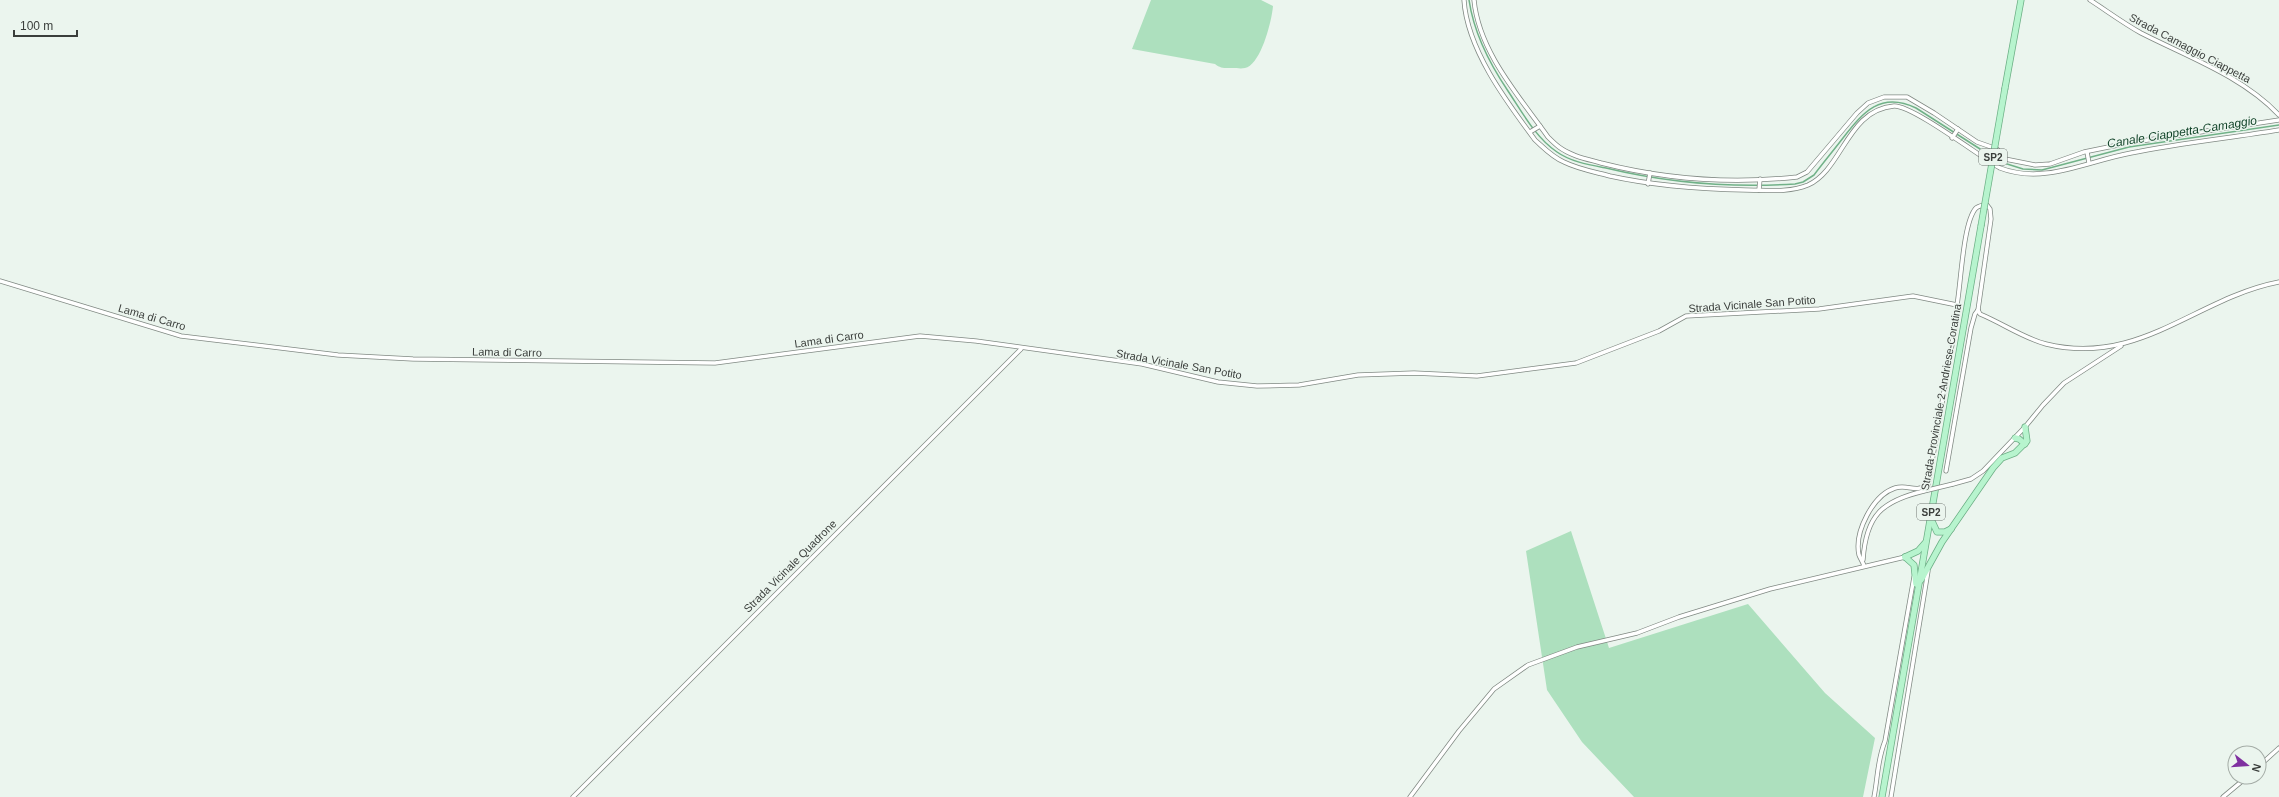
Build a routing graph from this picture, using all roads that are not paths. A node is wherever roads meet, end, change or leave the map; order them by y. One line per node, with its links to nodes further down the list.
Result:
1 (1464, 0): 12 (street)
2 (1474, 0): 8 (street)
3 (2021, 0): 32 (main road, Strada Provinciale 2 Andriese-Coratina / SP2, bridge)
4 (2090, 0): 5 (street, Strada Camaggio Ciappetta)
5 (2279, 115)
6 (2279, 120): 13 (street)
7 (1848, 122): 9 (street); 10 (street); 19 (street)
8 (1540, 126): 12 (street); 18 (street)
9 (1856, 128): 14 (street); 21 (street)
10 (1958, 129): 14 (street); 16 (street)
11 (2279, 130): 15 (street)
12 (1530, 132): 20 (street)
13 (2199, 133): 15 (street); 16 (street)
14 (1952, 138): 17 (street)
15 (2200, 142): 17 (street)
16 (2087, 152): 17 (street)
17 (2089, 163)
18 (1650, 173): 19 (street); 20 (street)
19 (1760, 179): 21 (street)
20 (1648, 184): 21 (street)
21 (1759, 190)
22 (0, 281): 27 (street, Lama di Carro)
23 (2279, 282): 26 (street)
24 (1957, 305): 25 (street); 27 (street, Strada Vicinale San Potito); 36 (street)
25 (1978, 310): 26 (street); 31 (street)
26 (2123, 344): 28 (street)
27 (1021, 349): 44 (street, Strada Vicinale Quadrone)
28 (2025, 428): 29 (street); 30 (main road)
29 (2015, 438): 30 (main road); 36 (street, bridge)
30 (2025, 444): 33 (main road)
31 (1946, 471)
32 (1930, 516): 33 (main road); 34 (main road, Strada Provinciale 2 Andriese-Coratina / SP2)
33 (1951, 529): 37 (main road)
34 (1926, 540): 35 (main road); 39 (main road, Strada Provinciale 2 Andriese-Coratina / SP2)
35 (1905, 557): 36 (street); 38 (main road)
36 (1864, 564): 45 (street)
37 (1929, 565): 39 (main road); 48 (street)
38 (1915, 572): 40 (main road); 46 (street)
39 (1919, 585): 40 (main road, Strada Provinciale 2 Andriese-Coratina / SP2)
40 (1917, 593): 47 (main road, Strada Provinciale 2 Andriese-Coratina / SP2)
41 (2279, 748): 42 (street)
42 (2267, 759)
43 (2237, 785): 49 (street)
44 (573, 797)
45 (1410, 797)
46 (1874, 797)
47 (1882, 797)
48 (1891, 797)
49 (2223, 797)

